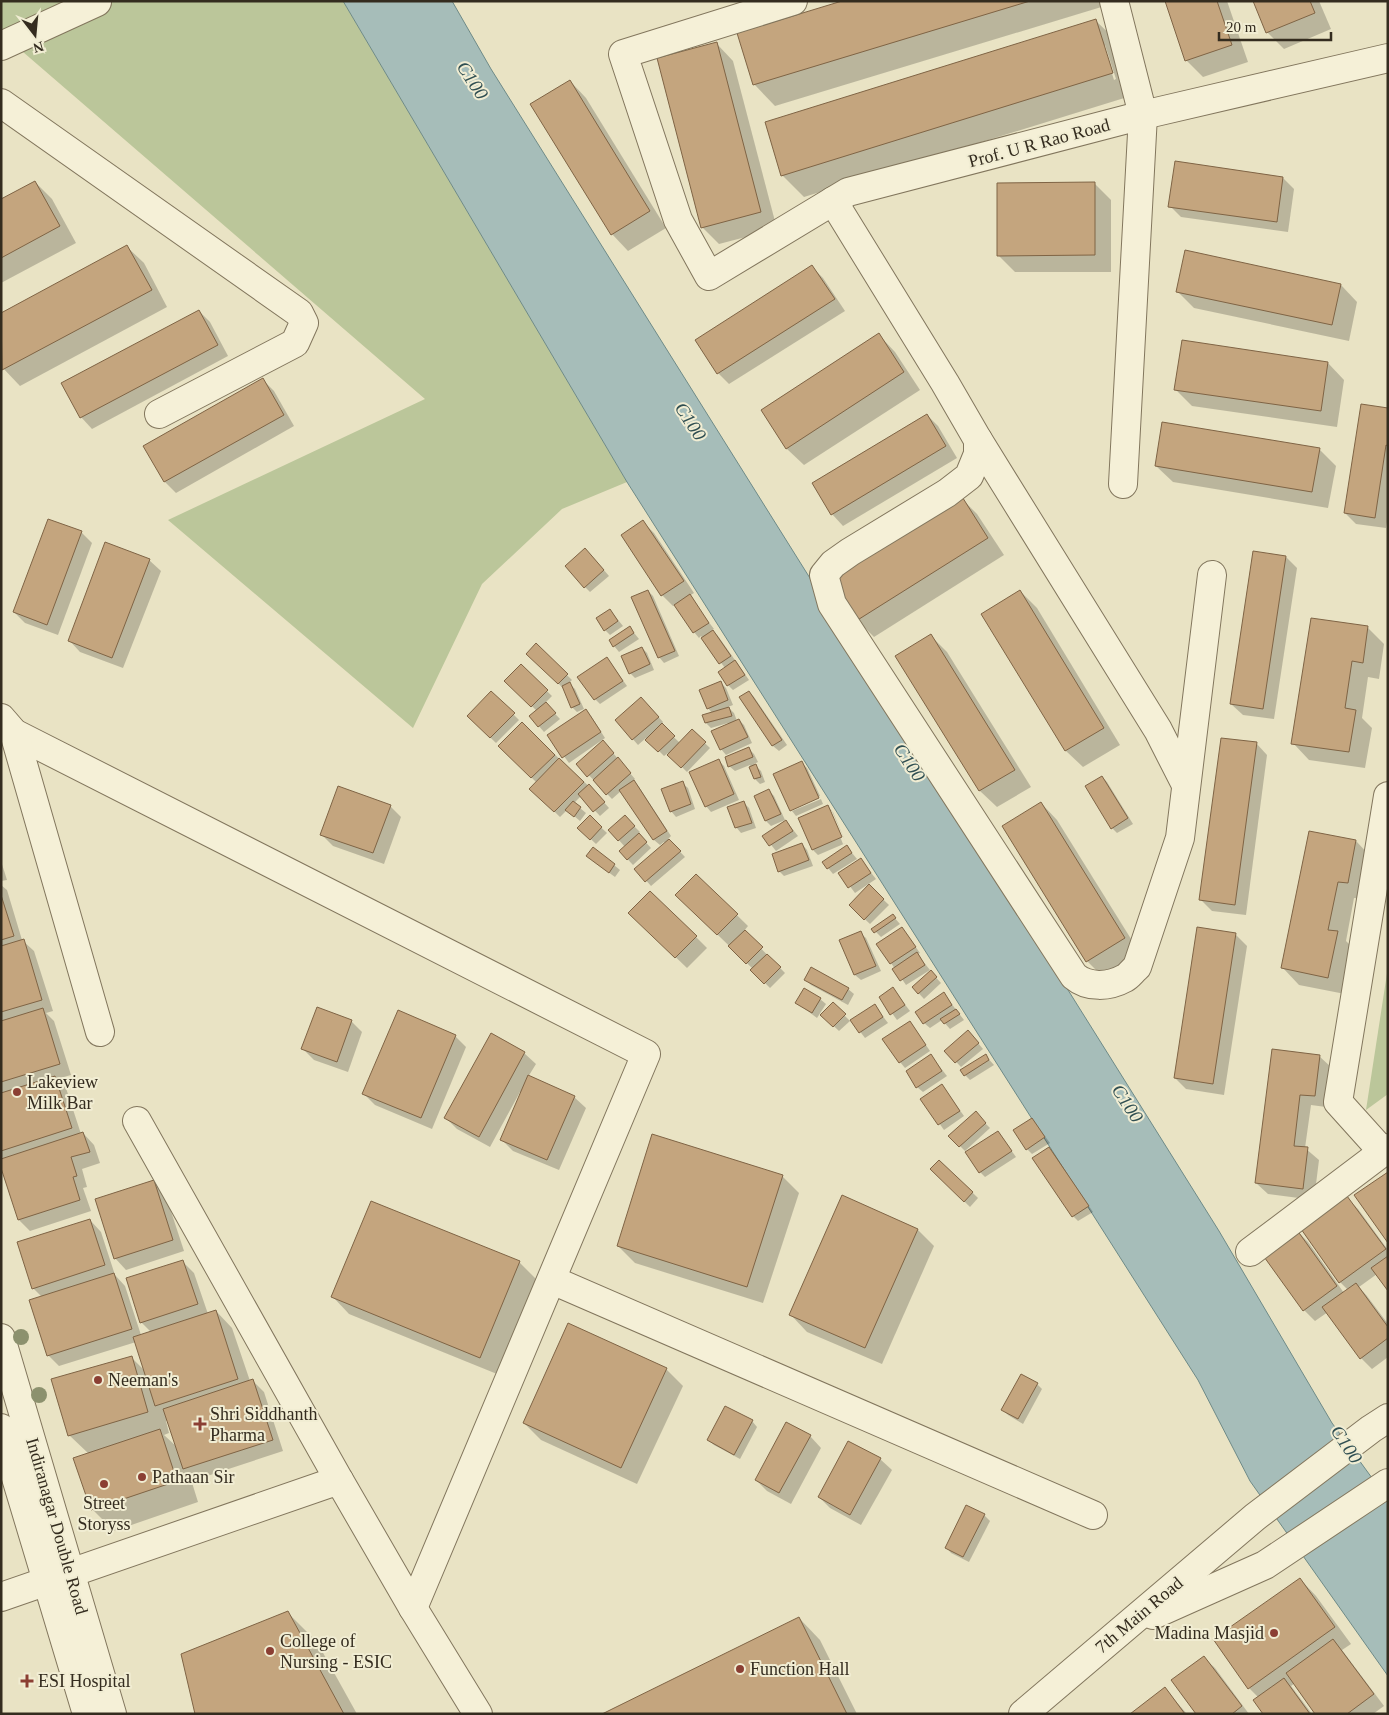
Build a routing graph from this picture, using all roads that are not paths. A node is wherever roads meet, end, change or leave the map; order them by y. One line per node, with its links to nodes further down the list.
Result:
1 (793, 1): 8 (street, Prof. U R Rao Road)
2 (1114, 1): 7 (street)
3 (97, 2): 4 (street)
4 (1, 46)
5 (1388, 58): 7 (street, Prof. U R Rao Road)
6 (1, 103): 9 (street)
7 (1143, 115): 8 (street, Prof. U R Rao Road); 11 (street)
8 (833, 201): 10 (street)
9 (158, 414)
10 (978, 440): 14 (street); 14 (street)
11 (1124, 484)
12 (1212, 576): 14 (street)
13 (8, 726): 16 (street); 20 (street)
14 (1186, 785)
15 (1388, 796): 18 (street)
16 (100, 1032)
17 (137, 1121): 24 (street)
18 (1385, 1150): 19 (street)
19 (1250, 1252)
20 (552, 1280): 26 (street); 29 (street)
21 (1, 1338): 27 (street, Indiranagar Double Road)
22 (1379, 1423): 30 (street, 7th Main Road)
23 (1, 1428): 27 (street, Indiranagar Double Road)
24 (339, 1480): 27 (street); 29 (street)
25 (1388, 1482): 30 (street)
26 (1093, 1515)
27 (58, 1577): 28 (street); 31 (street, Indiranagar Double Road); 32 (street, Indiranagar Double Road)
28 (1, 1597)
29 (413, 1608): 33 (street)
30 (1123, 1629): 34 (street, 7th Main Road)
31 (87, 1714)
32 (112, 1714)
33 (478, 1714)
34 (1023, 1714)

